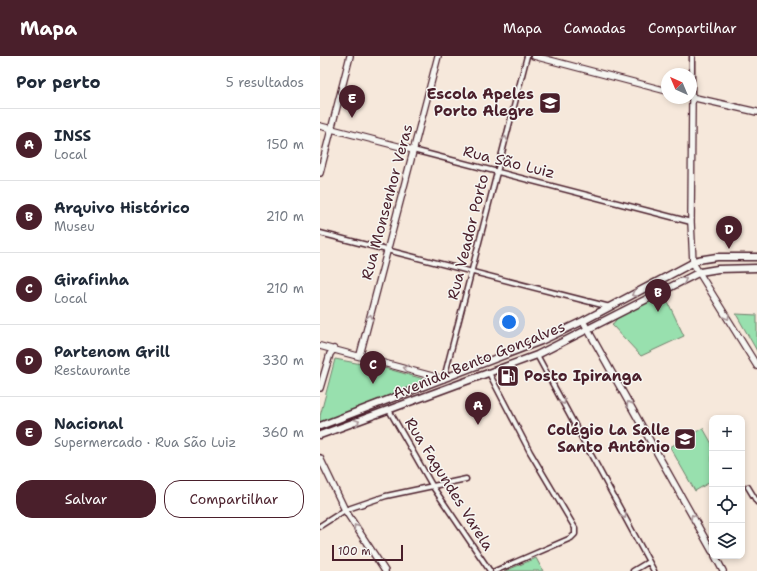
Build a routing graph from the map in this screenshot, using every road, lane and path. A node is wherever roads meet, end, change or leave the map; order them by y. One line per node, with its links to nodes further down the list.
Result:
1 (350, 56): 12 (street)
2 (438, 56): 13 (street, Rua Monsenhor Veras)
3 (527, 56): 14 (street, Rua Veador Porto, one-way to 3)
4 (534, 56): 7 (street)
5 (692, 56): 6 (street)
6 (692, 68)
7 (661, 89)
8 (697, 98): 10 (street)
9 (692, 104): 16 (street)
10 (757, 112)
11 (320, 126): 12 (street, Rua São Luiz)
12 (331, 129): 13 (street, Rua São Luiz); 15 (street)
13 (413, 150): 14 (street, Rua São Luiz); 18 (street, Rua Monsenhor Veras)
14 (497, 172): 16 (street, Rua São Luiz); 22 (street, Rua Veador Porto)
15 (320, 173)
16 (691, 222): 20 (street)
17 (320, 233): 18 (street)
18 (387, 250): 22 (street); 31 (street, Rua Monsenhor Veras, one-way to 18)
19 (757, 257): 20 (main road, Avenida Bento Gonçalves)
20 (693, 263): 23 (street); 24 (main road, Avenida Bento Gonçalves, one-way to 24)
21 (757, 268): 23 (main road, Avenida Bento Gonçalves)
22 (472, 272): 24 (street); 35 (street, Rua Veador Porto)
23 (700, 272): 26 (main road, Avenida Bento Gonçalves, one-way to 23); 33 (street, one-way to 33)
24 (610, 307): 25 (main road, Avenida Bento Gonçalves)
25 (583, 321): 26 (street); 35 (main road, Avenida Bento Gonçalves)
26 (588, 331): 32 (main road, Avenida Bento Gonçalves); 47 (street, one-way to 26)
27 (320, 346): 28 (street)
28 (327, 348): 29 (street); 30 (street)
29 (334, 349): 30 (street); 31 (street)
30 (330, 354): 36 (street)
31 (360, 355): 35 (street, one-way to 31)
32 (537, 355): 34 (main road, Avenida Bento Gonçalves); 49 (street, one-way to 49)
33 (757, 366)
34 (489, 373): 37 (main road, Avenida Bento Gonçalves); 52 (street)
35 (444, 378): 38 (main road, Avenida Bento Gonçalves)
36 (320, 388)
37 (389, 410): 39 (main road, Avenida Bento Gonçalves, one-way to 37); 42 (street, Rua Fagundes Varela)
38 (320, 426)
39 (320, 435)
40 (320, 458): 45 (street)
41 (466, 479): 42 (street)
42 (433, 487): 45 (street); 51 (street, Rua Fagundes Varela)
43 (748, 487): 44 (street)
44 (757, 502)
45 (345, 510): 46 (street); 50 (street, one-way to 45)
46 (320, 526)
47 (709, 546)
48 (717, 559): 55 (street)
49 (648, 562): 53 (street); 54 (street)
50 (385, 571)
51 (490, 571)
52 (495, 571)
53 (633, 571)
54 (654, 571)
55 (723, 571)

